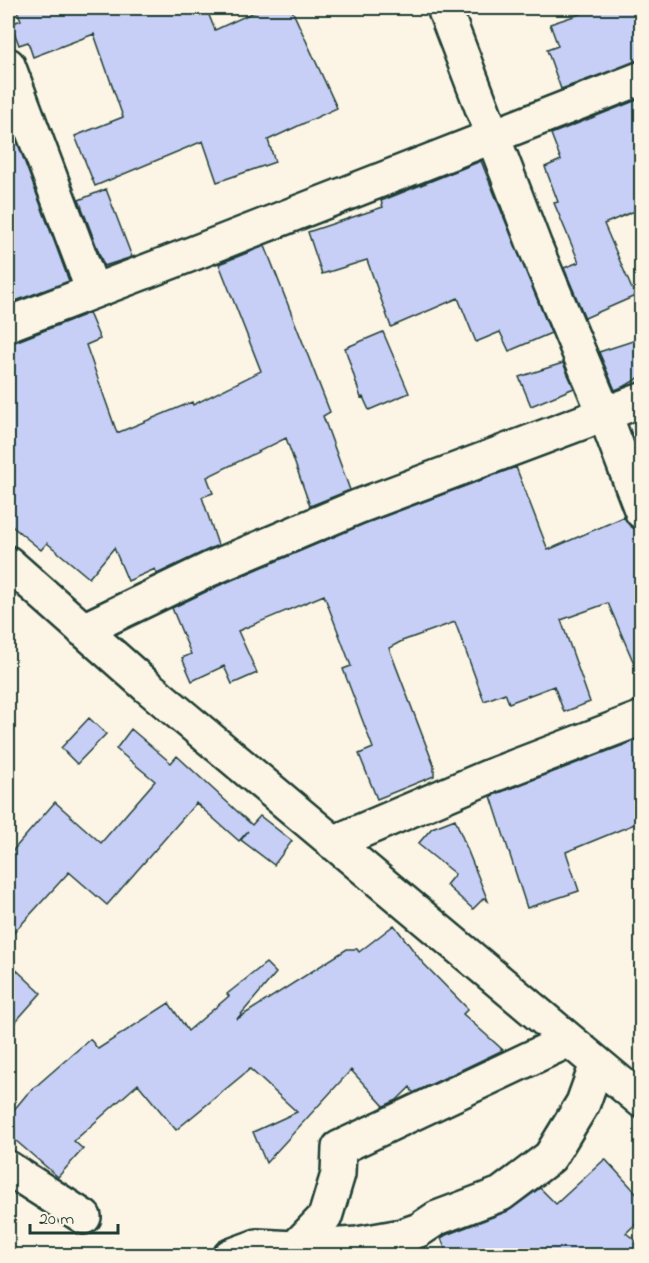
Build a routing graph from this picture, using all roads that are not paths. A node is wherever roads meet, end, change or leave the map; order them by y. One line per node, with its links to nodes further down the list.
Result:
1 (444, 8): 4 (street)
2 (8, 65): 5 (street)
3 (642, 78): 4 (street)
4 (493, 136): 5 (street); 8 (street)
5 (93, 291): 6 (street)
6 (8, 324)
7 (642, 400): 8 (street)
8 (605, 415): 9 (street); 11 (street)
9 (642, 512)
10 (8, 563): 11 (street)
11 (83, 630): 13 (street)
12 (642, 718): 13 (street)
13 (333, 843): 14 (street)
14 (569, 1040): 15 (street); 19 (street)
15 (597, 1064): 16 (street); 19 (street)
16 (642, 1101)
17 (8, 1168): 18 (street)
18 (84, 1217)
19 (295, 1248): 20 (street)
20 (248, 1252)

